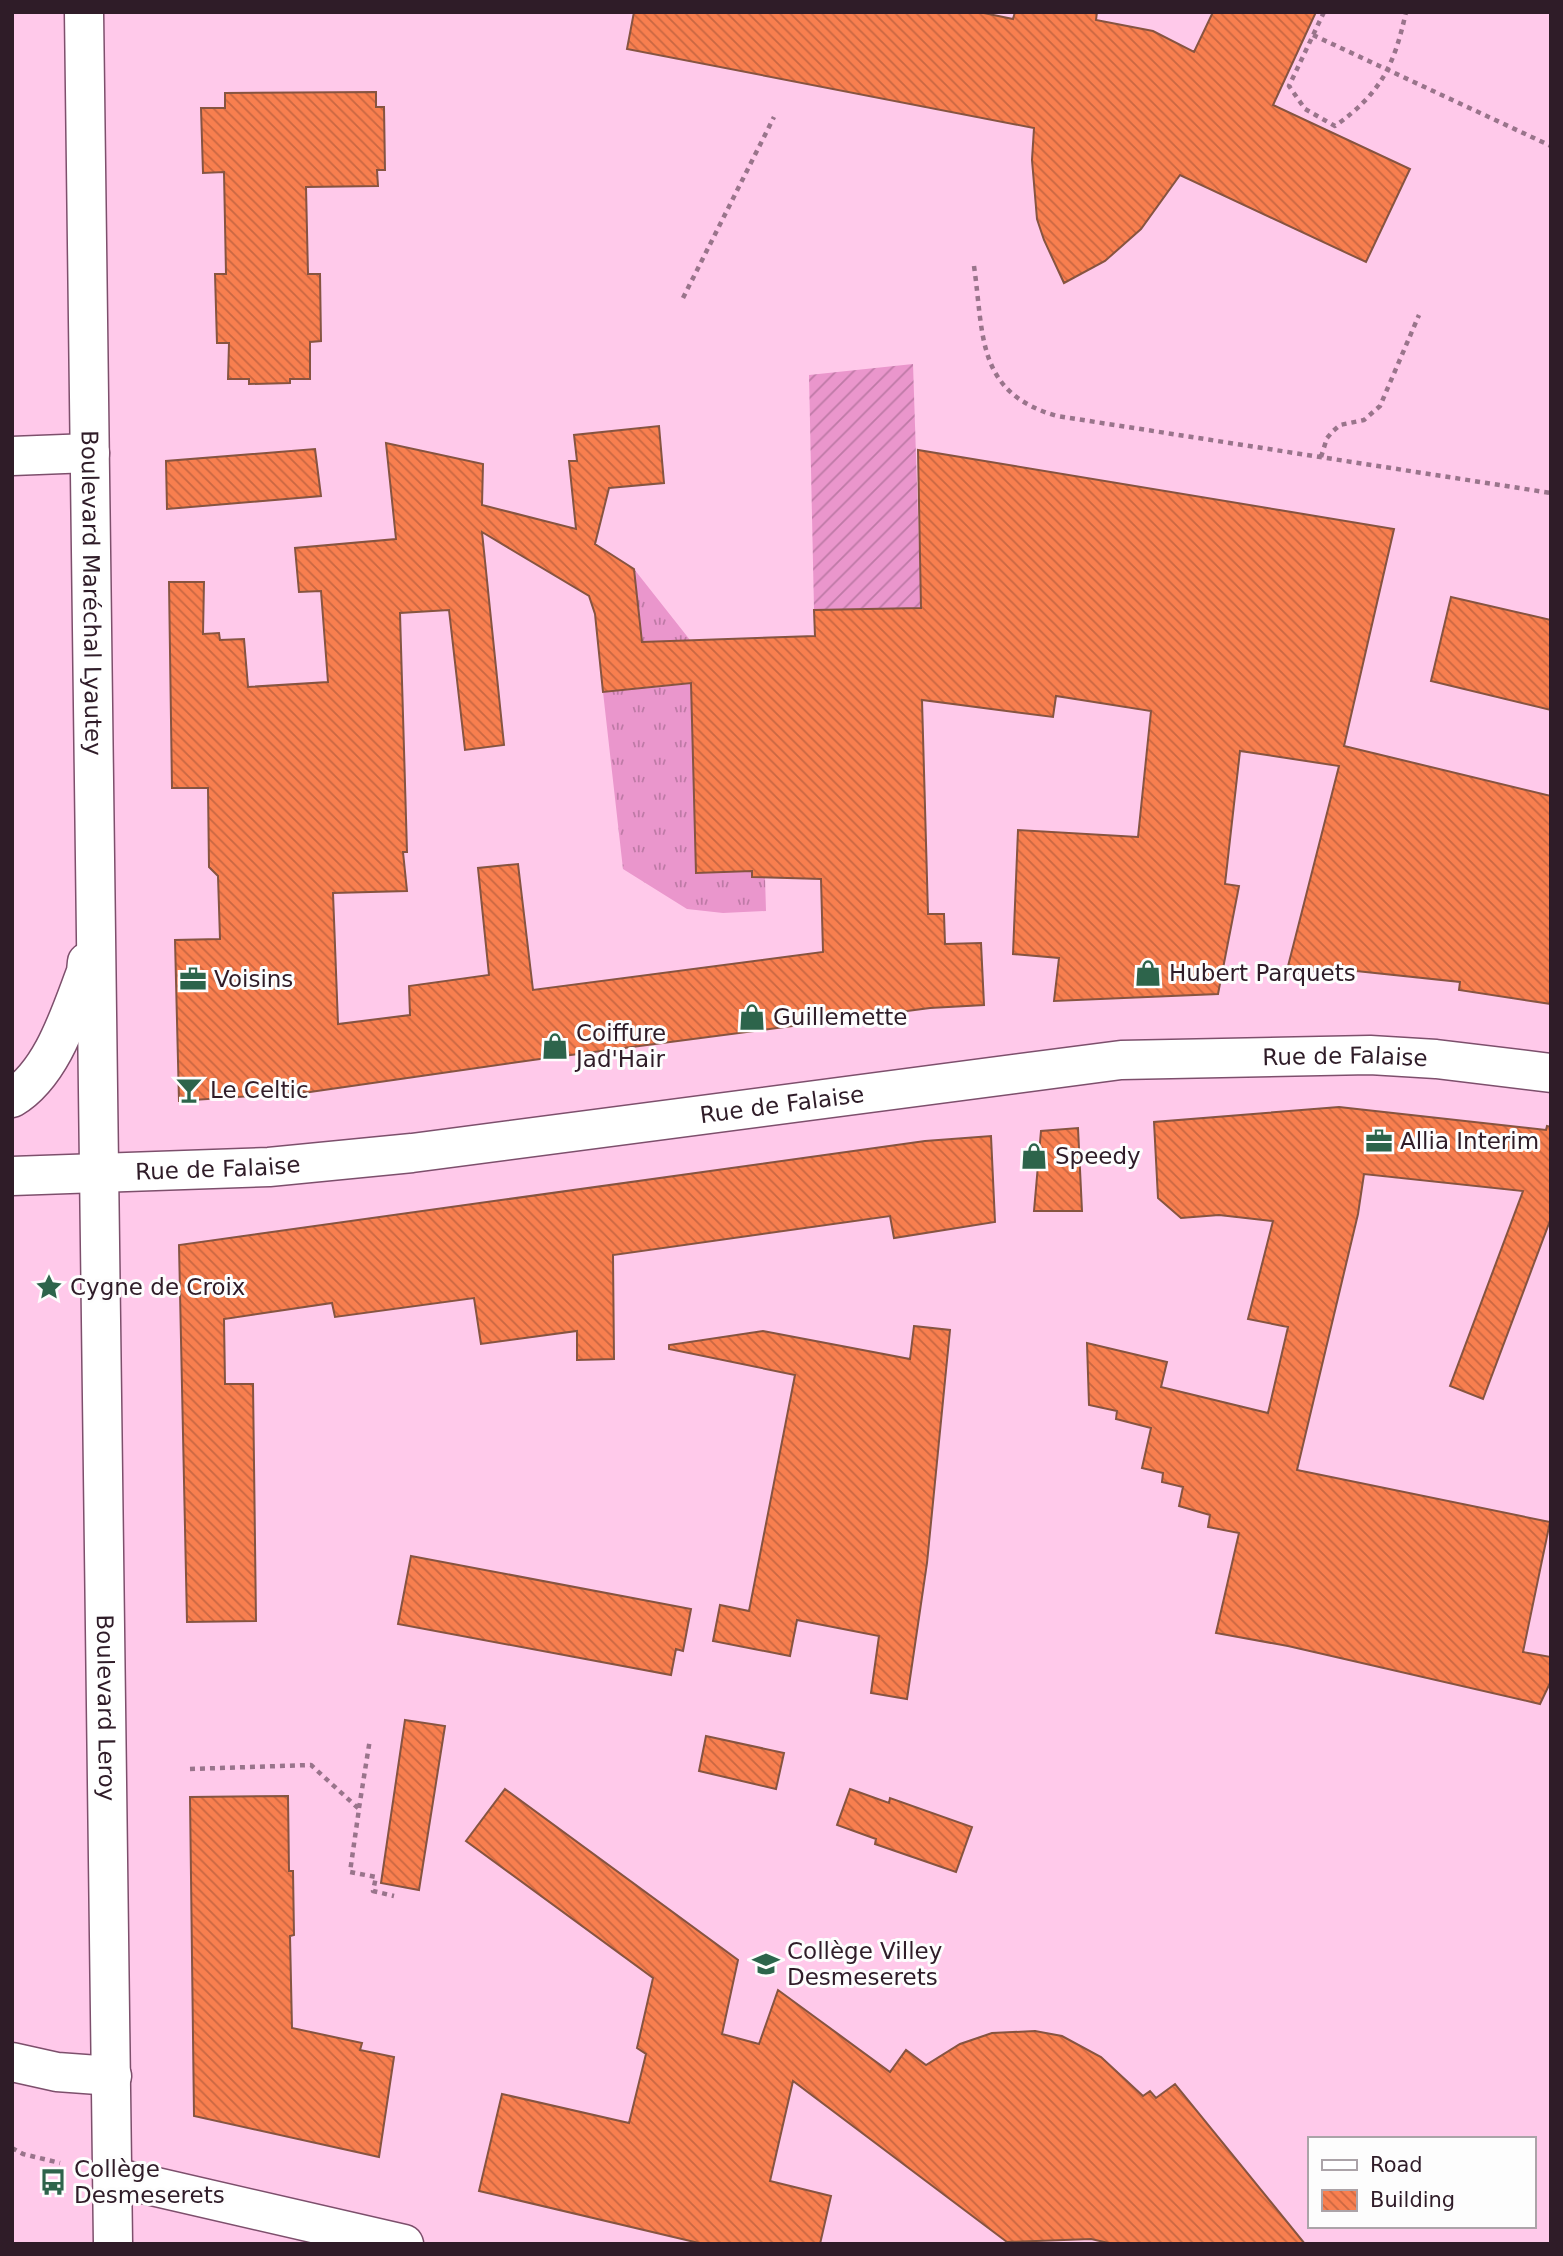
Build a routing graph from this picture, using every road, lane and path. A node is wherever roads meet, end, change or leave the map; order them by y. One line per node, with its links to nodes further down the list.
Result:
1 (84, 12): 11 (main road, Boulevard Maréchal Lyautey)
2 (1324, 12): 4 (path)
3 (1406, 12): 5 (path)
4 (1313, 35): 5 (path); 5 (path)
5 (1388, 70): 7 (path)
6 (774, 117): 9 (path)
7 (1551, 146)
8 (974, 266): 13 (path)
9 (683, 298)
10 (1419, 314): 13 (path)
11 (90, 453): 12 (main road); 15 (main road, Boulevard Maréchal Lyautey)
12 (12, 456)
13 (1321, 457): 14 (path)
14 (1551, 494)
15 (96, 887): 17 (main road); 18 (main road, Boulevard Maréchal Lyautey)
16 (1551, 1073): 18 (main road, Rue de Falaise)
17 (12, 1098)
18 (100, 1173): 19 (main road, Rue de Falaise); 25 (main road, Boulevard Leroy)
19 (12, 1177)
20 (370, 1740): 22 (path)
21 (190, 1769): 22 (path)
22 (359, 1809): 23 (path)
23 (394, 1896)
24 (12, 2062): 25 (main road)
25 (112, 2076): 28 (main road, Boulevard Leroy)
26 (12, 2148): 27 (path)
27 (60, 2164)
28 (113, 2177): 29 (main road, Boulevard Leroy); 30 (main road)
29 (113, 2244)
30 (404, 2244)

